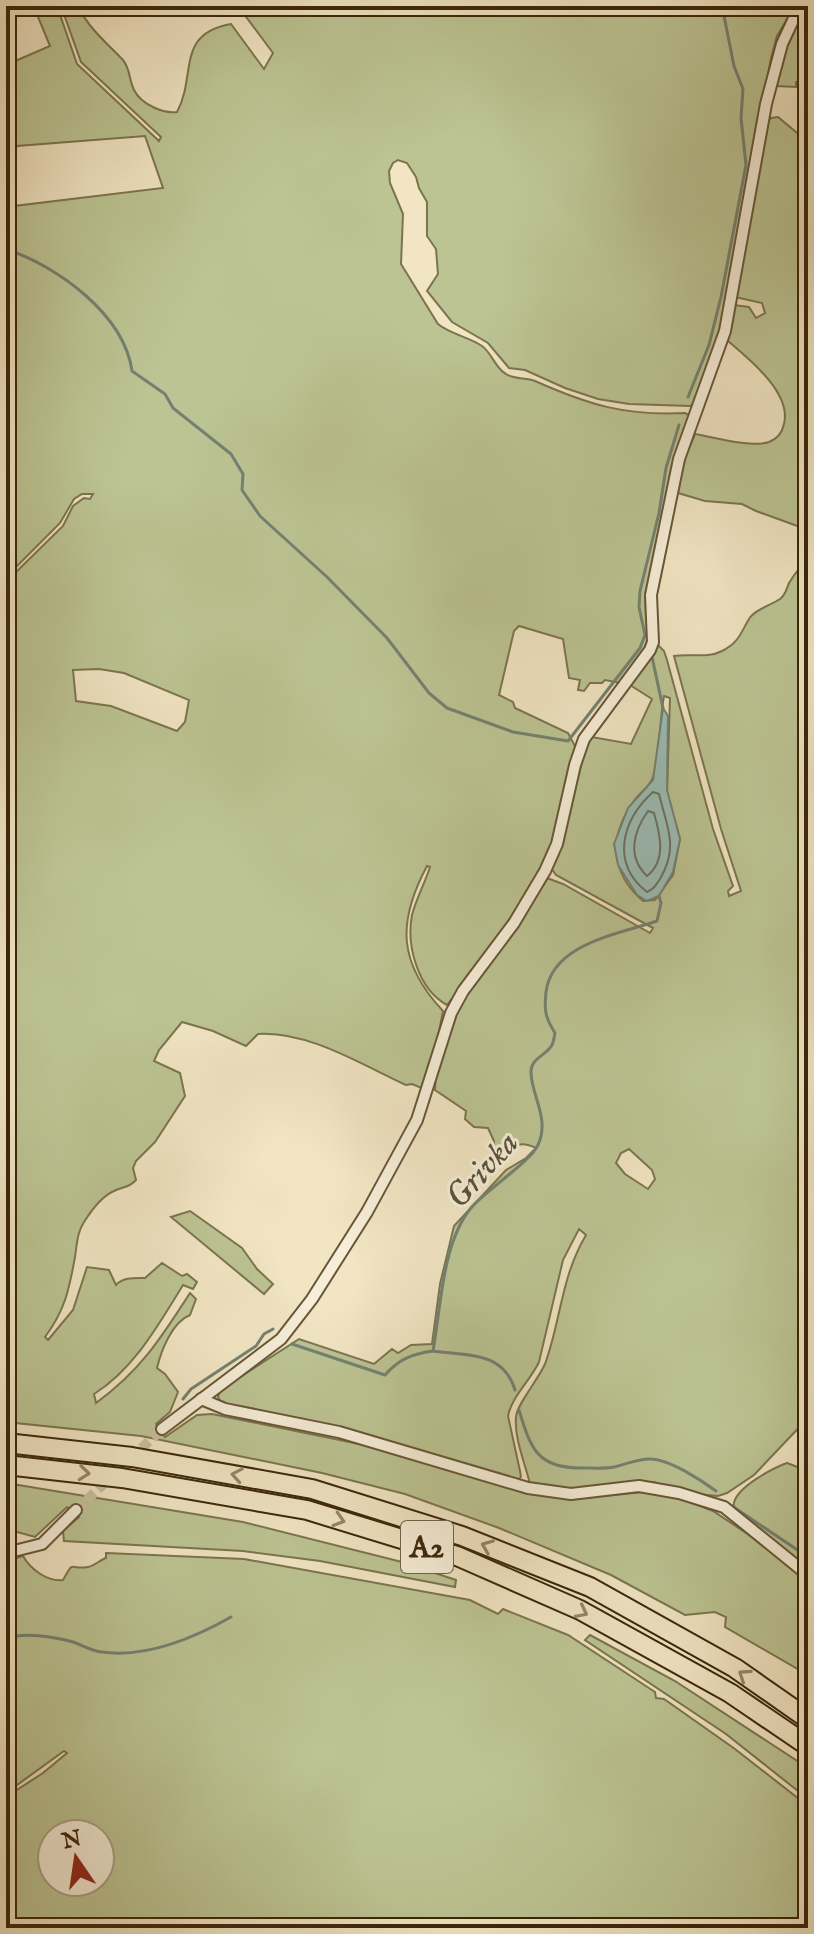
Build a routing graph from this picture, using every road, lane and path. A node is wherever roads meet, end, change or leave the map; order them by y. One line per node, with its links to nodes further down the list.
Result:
1 (808, 7): 2 (street)
2 (201, 1399): 3 (street); 8 (street)
3 (162, 1429)
4 (6, 1443): 9 (highway, A2, one-way to 4)
5 (6, 1465): 10 (highway, A2, one-way to 10)
6 (76, 1510): 7 (street)
7 (6, 1553)
8 (808, 1575)
9 (808, 1719)
10 (808, 1746)

